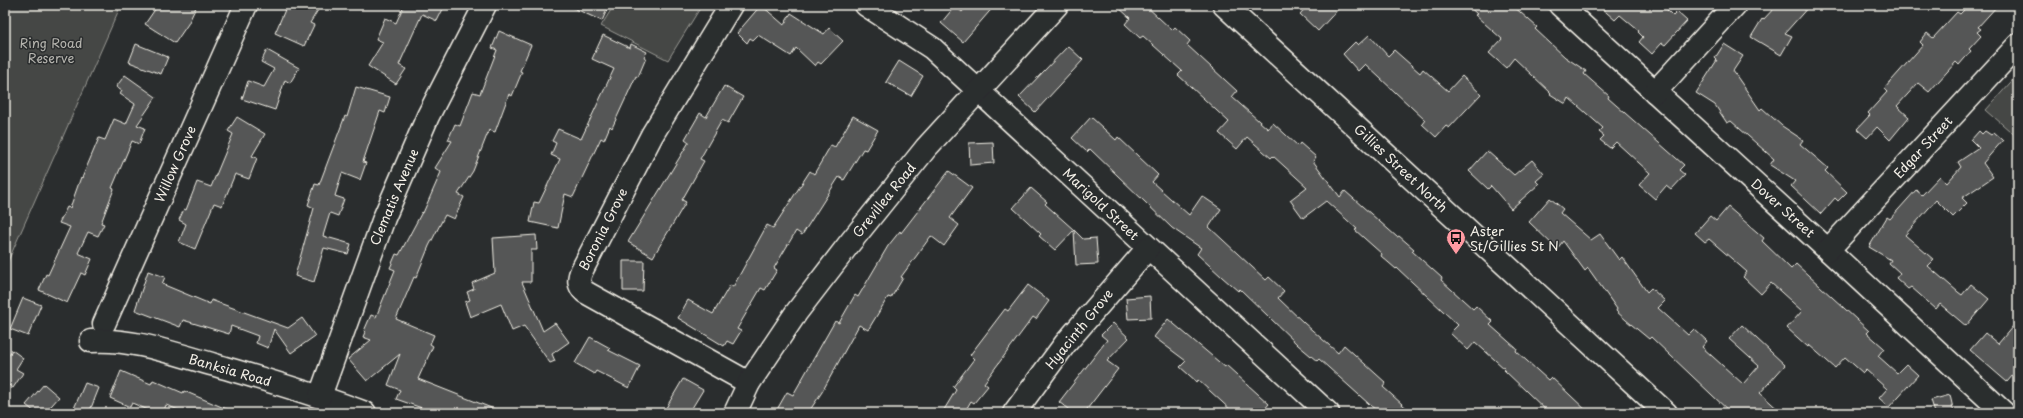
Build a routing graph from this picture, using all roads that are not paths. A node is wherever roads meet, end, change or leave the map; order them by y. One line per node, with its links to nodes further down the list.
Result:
1 (246, 5): 14 (street, Willow Grove)
2 (484, 5): 17 (street, Clematis Avenue)
3 (731, 5): 16 (street, Boronia Grove)
4 (866, 5): 10 (street, Marigold Street)
5 (1057, 5): 10 (street, Grevillea Road)
6 (1224, 5): 22 (street, Gillies Street North)
7 (1560, 5): 11 (street, Dover Street)
8 (1735, 5): 11 (street)
9 (2018, 45): 13 (street, Edgar Street)
10 (979, 91): 12 (street, Marigold Street); 16 (street, Grevillea Road)
11 (1656, 92): 13 (street, Dover Street)
12 (1148, 248): 20 (street, Hyacinth Grove); 21 (street, Marigold Street)
13 (1828, 250): 23 (street, Dover Street)
14 (104, 324)
15 (91, 341): 17 (street, Banksia Road)
16 (749, 383): 19 (street, Grevillea Road)
17 (320, 396): 18 (street, Banksia Road)
18 (365, 413)
19 (735, 413)
20 (1014, 413)
21 (1328, 413)
22 (1666, 413)
23 (2004, 413)

